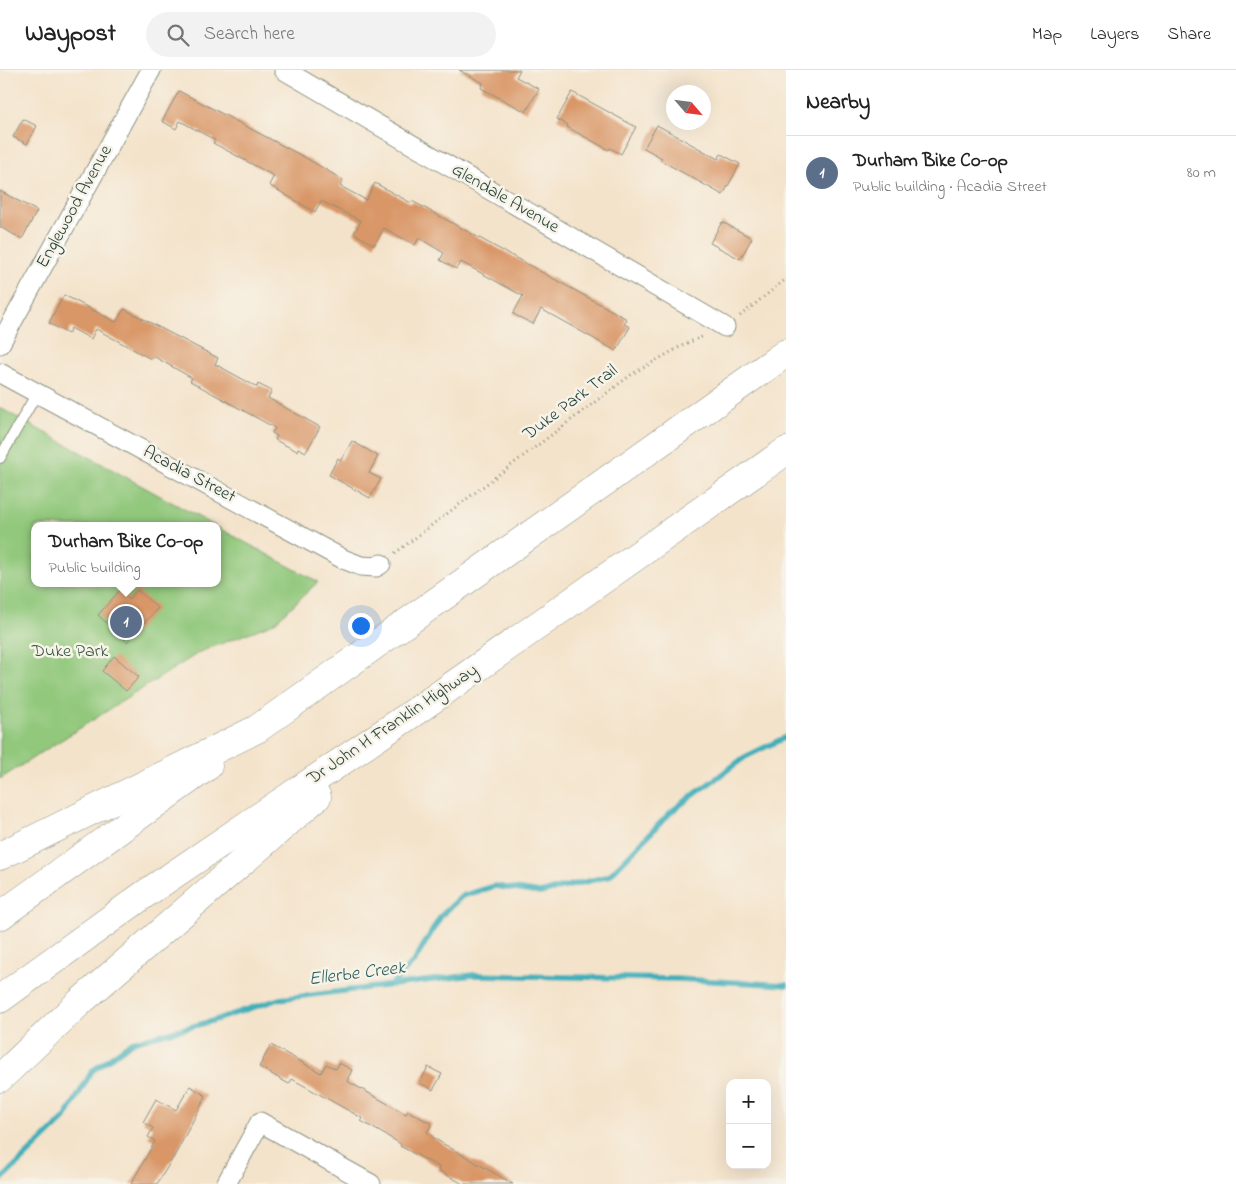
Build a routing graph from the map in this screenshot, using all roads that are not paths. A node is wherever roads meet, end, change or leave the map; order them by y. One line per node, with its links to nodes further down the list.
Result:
1 (151, 70): 4 (street, Englewood Avenue)
2 (284, 70): 3 (street, Glendale Avenue)
3 (725, 327)
4 (0, 344)
5 (786, 353): 12 (highway)
6 (0, 373): 7 (street, Acadia Street)
7 (37, 393): 9 (lane); 10 (street, Acadia Street)
8 (786, 451): 11 (highway, Dr John H Franklin Highway)
9 (0, 458)
10 (381, 564)
11 (419, 709): 15 (highway, Dr John H Franklin Highway); 16 (highway)
12 (257, 729): 13 (highway); 14 (highway)
13 (0, 856)
14 (0, 916)
15 (0, 999)
16 (0, 1078)
17 (226, 1184): 18 (street)
18 (371, 1184)

